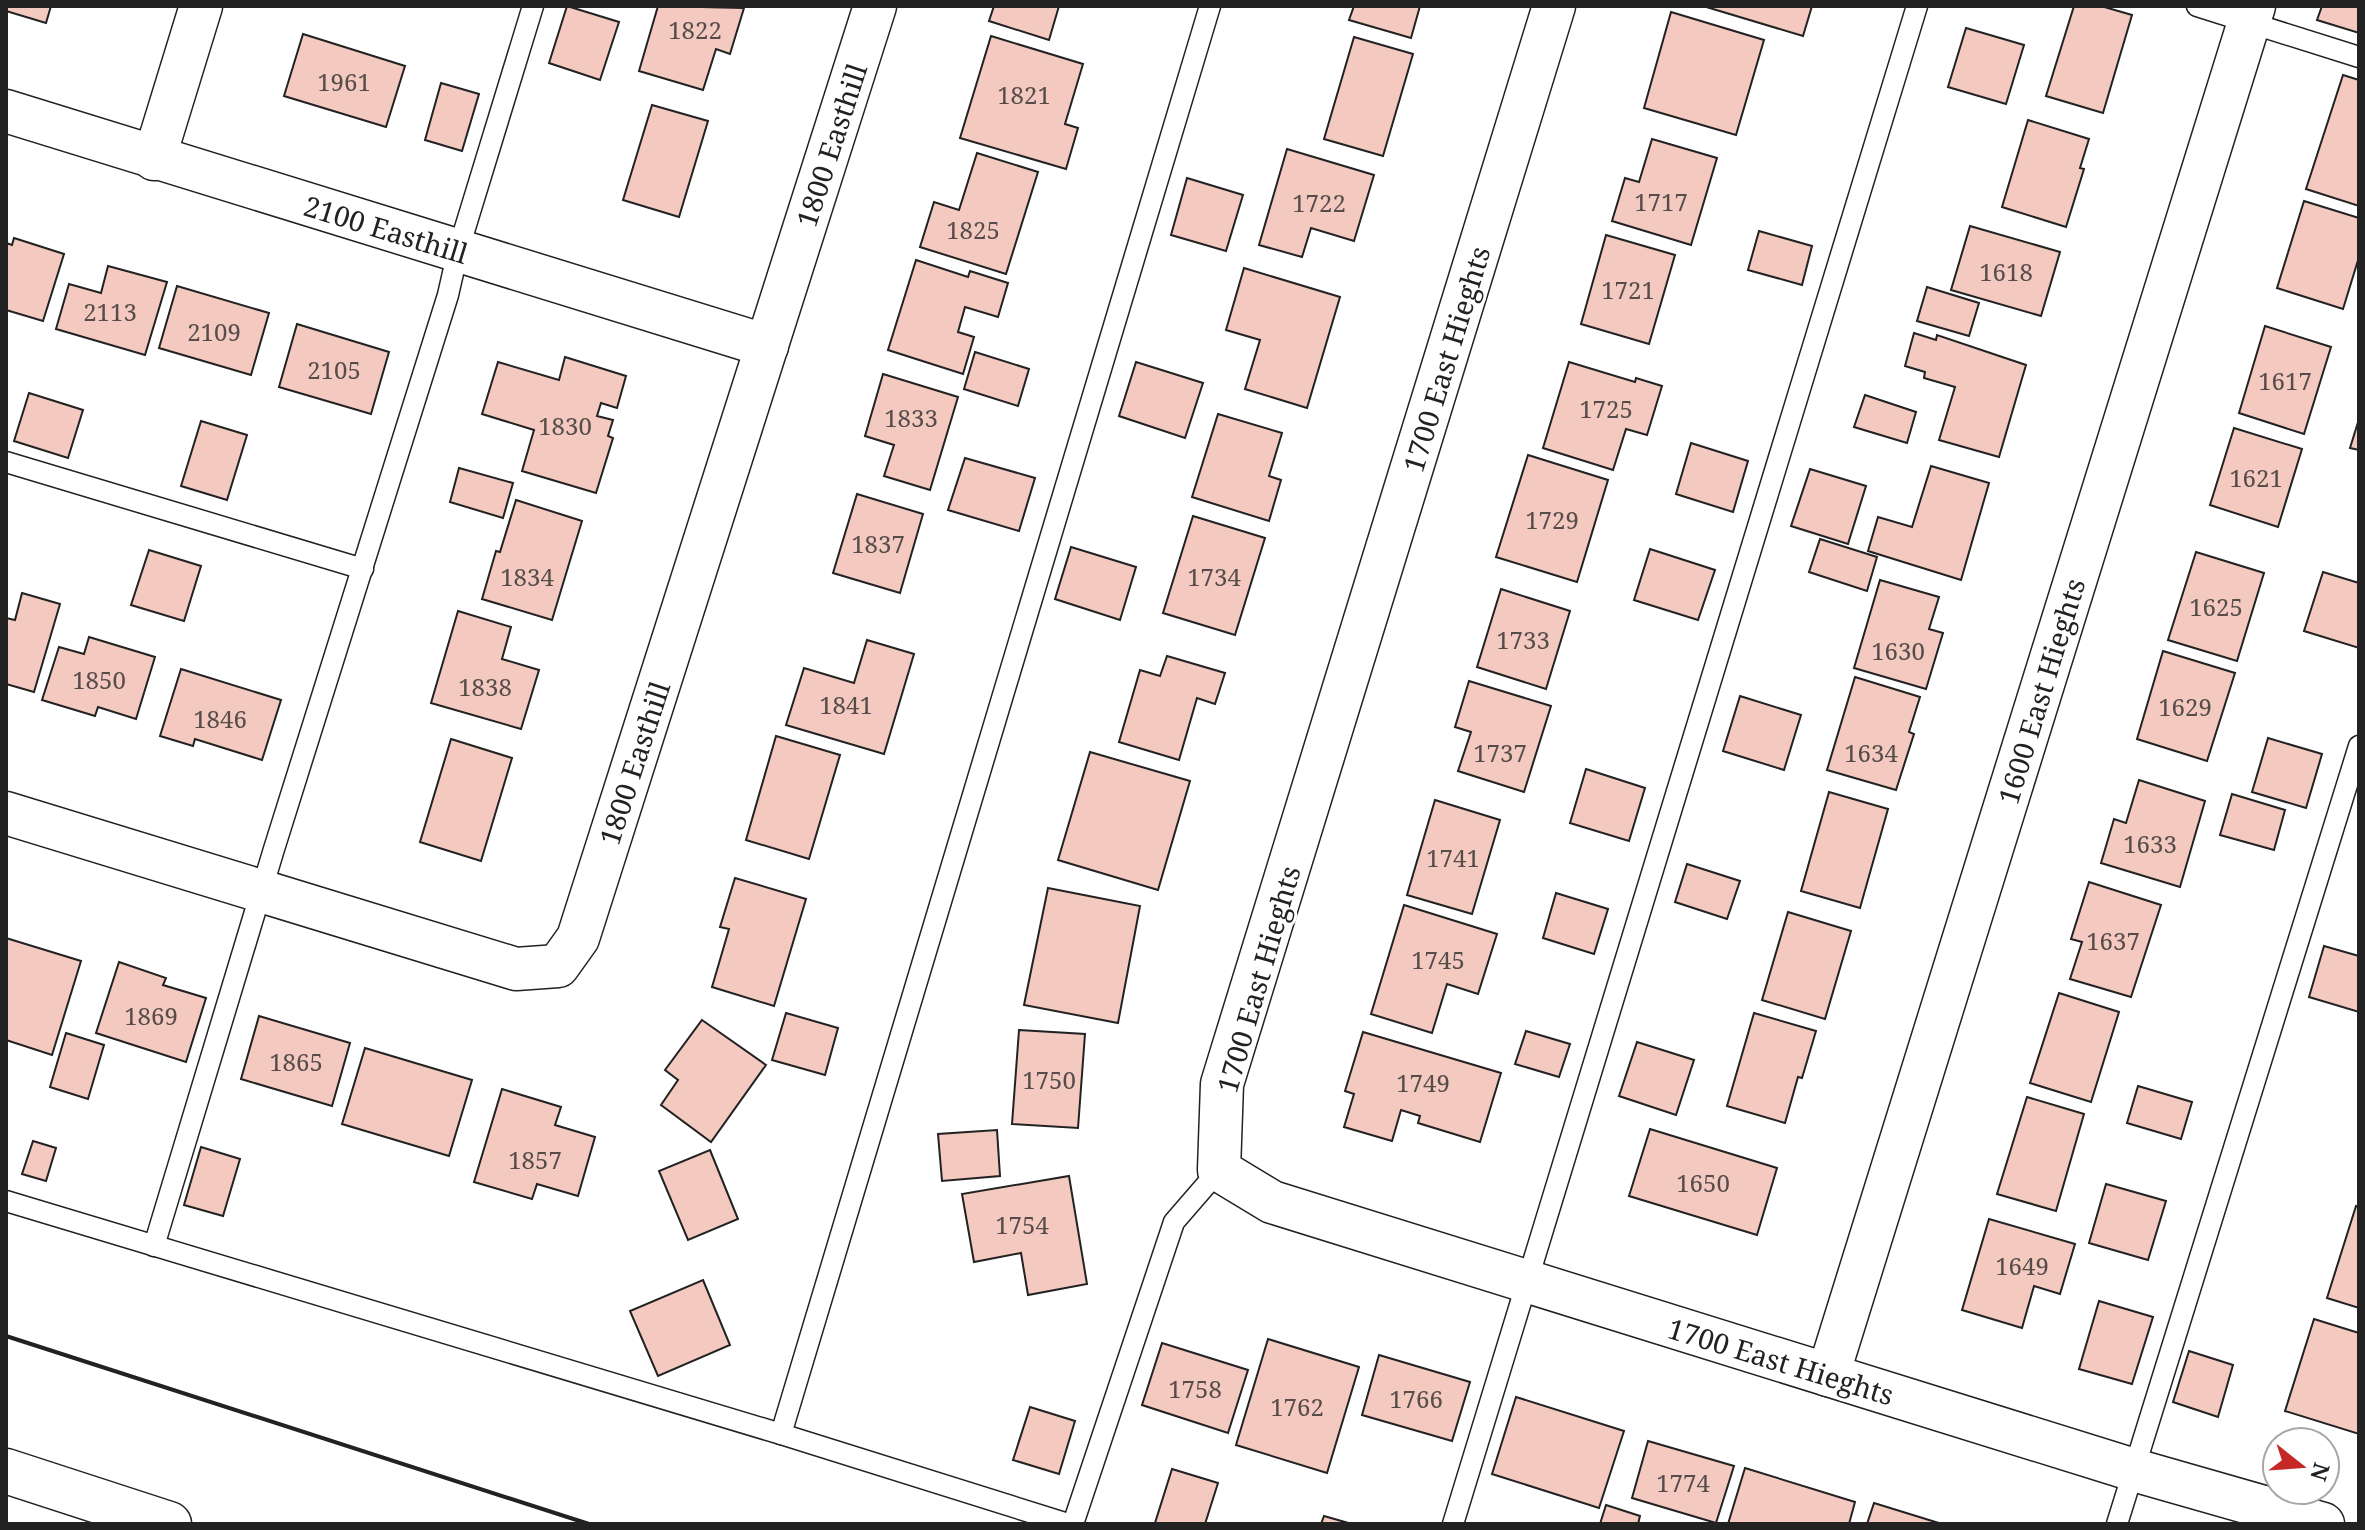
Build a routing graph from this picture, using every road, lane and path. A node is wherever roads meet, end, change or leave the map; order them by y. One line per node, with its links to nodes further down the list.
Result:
1 (201, 6): 11 (street)
2 (533, 6): 12 (lane)
3 (875, 6): 13 (street, 1800 Easthill)
4 (1210, 6): 24 (lane)
5 (1554, 6): 19 (street, 1700 East Hieghts)
6 (1917, 6): 22 (lane)
7 (2197, 6): 8 (lane)
8 (2252, 14): 9 (lane); 23 (street, 1600 East Hieghts)
9 (2359, 57)
10 (6, 111): 11 (street, 2100 Easthill)
11 (154, 159): 12 (street, 2100 Easthill)
12 (458, 251): 13 (street, 2100 Easthill); 15 (lane)
13 (767, 346): 18 (street, 1800 Easthill)
14 (6, 462): 15 (lane)
15 (363, 569): 18 (lane)
16 (2359, 746): 25 (lane)
17 (6, 813): 18 (street, 1800 Easthill)
18 (261, 891): 21 (lane)
19 (1219, 1170): 22 (street, 1700 East Hieghts); 28 (lane)
20 (6, 1201): 21 (lane)
21 (154, 1246): 24 (lane)
22 (1526, 1282): 23 (street, 1700 East Hieghts); 29 (lane)
23 (1828, 1375): 25 (street, 1700 East Hieghts)
24 (781, 1434): 28 (lane)
25 (2134, 1470): 30 (lane); 31 (street, 1700 East Hieghts)
26 (6, 1471): 27 (highway)
27 (169, 1524)
28 (1070, 1524)
29 (1453, 1524)
30 (2117, 1524)
31 (2323, 1524)

